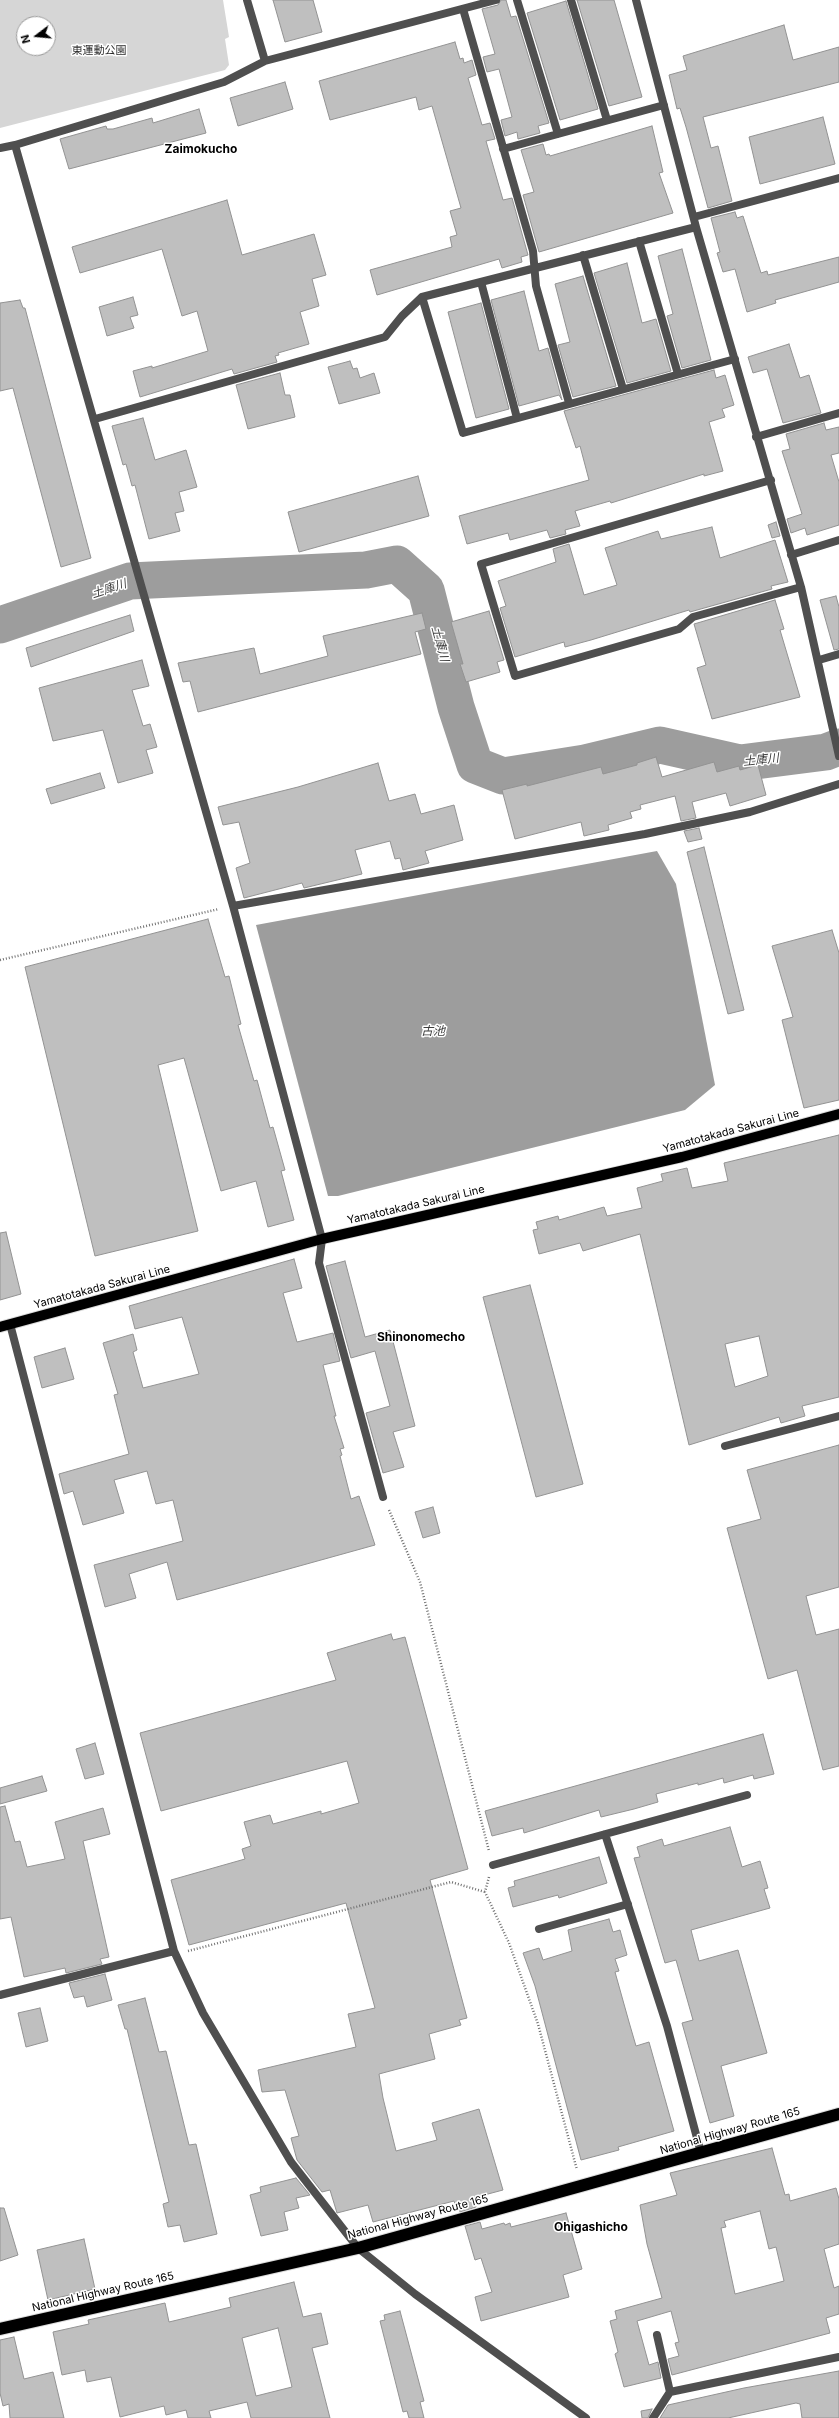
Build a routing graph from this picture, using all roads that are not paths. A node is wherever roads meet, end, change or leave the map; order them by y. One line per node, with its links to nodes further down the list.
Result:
1 (247, 0): 7 (street)
2 (496, 0): 6 (street)
3 (517, 0): 10 (street)
4 (570, 0): 9 (street)
5 (636, 0): 8 (street)
6 (463, 9): 7 (street); 13 (street)
7 (265, 61): 11 (street)
8 (664, 105): 9 (street); 15 (street)
9 (607, 120): 10 (street)
10 (558, 134): 13 (street)
11 (15, 145): 12 (street); 28 (street)
12 (0, 148)
13 (503, 149): 19 (street)
14 (839, 178): 15 (street)
15 (694, 217): 16 (street)
16 (696, 227): 17 (street); 22 (street)
17 (639, 241): 18 (street); 23 (street)
18 (583, 255): 19 (street); 24 (street)
19 (534, 267): 20 (street); 25 (street)
20 (481, 282): 21 (street); 27 (street)
21 (422, 297): 27 (street); 28 (street)
22 (734, 359): 23 (street); 29 (street)
23 (678, 374): 24 (street)
24 (623, 389): 25 (street)
25 (569, 403): 27 (street)
26 (839, 413): 29 (street)
27 (517, 418)
28 (95, 419): 38 (street)
29 (756, 437): 30 (street)
30 (771, 480): 32 (street); 33 (street)
31 (839, 540): 32 (street)
32 (791, 555): 33 (street)
33 (801, 587): 35 (street)
34 (839, 654): 35 (street)
35 (819, 660): 36 (street)
36 (838, 755)
37 (839, 784): 38 (street)
38 (233, 906): 40 (street)
39 (839, 1114): 40 (main road, Yamatotakada Sakurai Line)
40 (322, 1239): 41 (main road, Yamatotakada Sakurai Line); 45 (street)
41 (10, 1324): 42 (main road, Yamatotakada Sakurai Line); 51 (street)
42 (0, 1327)
43 (839, 1416): 44 (street)
44 (726, 1446)
45 (383, 1496)
46 (747, 1795): 47 (street)
47 (605, 1834): 48 (street); 49 (street)
48 (493, 1865)
49 (628, 1904): 50 (street); 54 (street)
50 (540, 1929)
51 (174, 1951): 52 (street); 55 (street)
52 (0, 1995)
53 (839, 2114): 54 (highway, National Highway Route 165)
54 (701, 2153): 55 (highway, National Highway Route 165)
55 (358, 2248): 56 (highway, National Highway Route 165); 60 (street)
56 (0, 2329)
57 (657, 2335): 59 (street)
58 (839, 2357): 59 (street)
59 (670, 2392): 61 (street)
60 (586, 2418)
61 (653, 2418)

